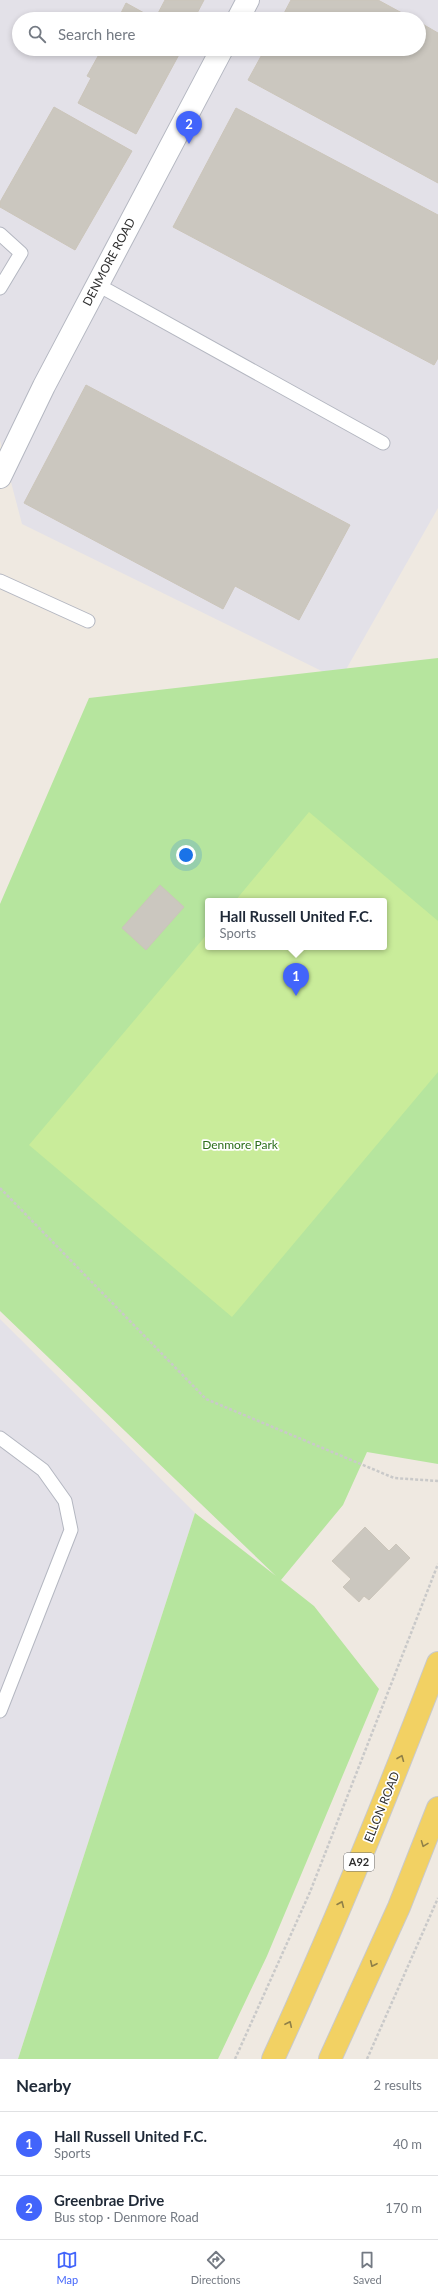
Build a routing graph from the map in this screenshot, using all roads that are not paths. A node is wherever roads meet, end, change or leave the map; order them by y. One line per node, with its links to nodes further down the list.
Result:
1 (248, 0): 2 (street)
2 (242, 12)
3 (218, 56): 5 (street, DENMORE ROAD)
4 (0, 234): 6 (lane)
5 (98, 285): 7 (lane); 8 (street, DENMORE ROAD)
6 (0, 288)
7 (383, 443)
8 (0, 477)
9 (0, 581): 10 (lane)
10 (88, 621)
11 (0, 1438): 13 (lane)
12 (438, 1662): 15 (main road, ELLON ROAD / A92, one-way to 12)
13 (0, 1711)
14 (438, 1808): 16 (main road, one-way to 16)
15 (273, 2059)
16 (330, 2059)

